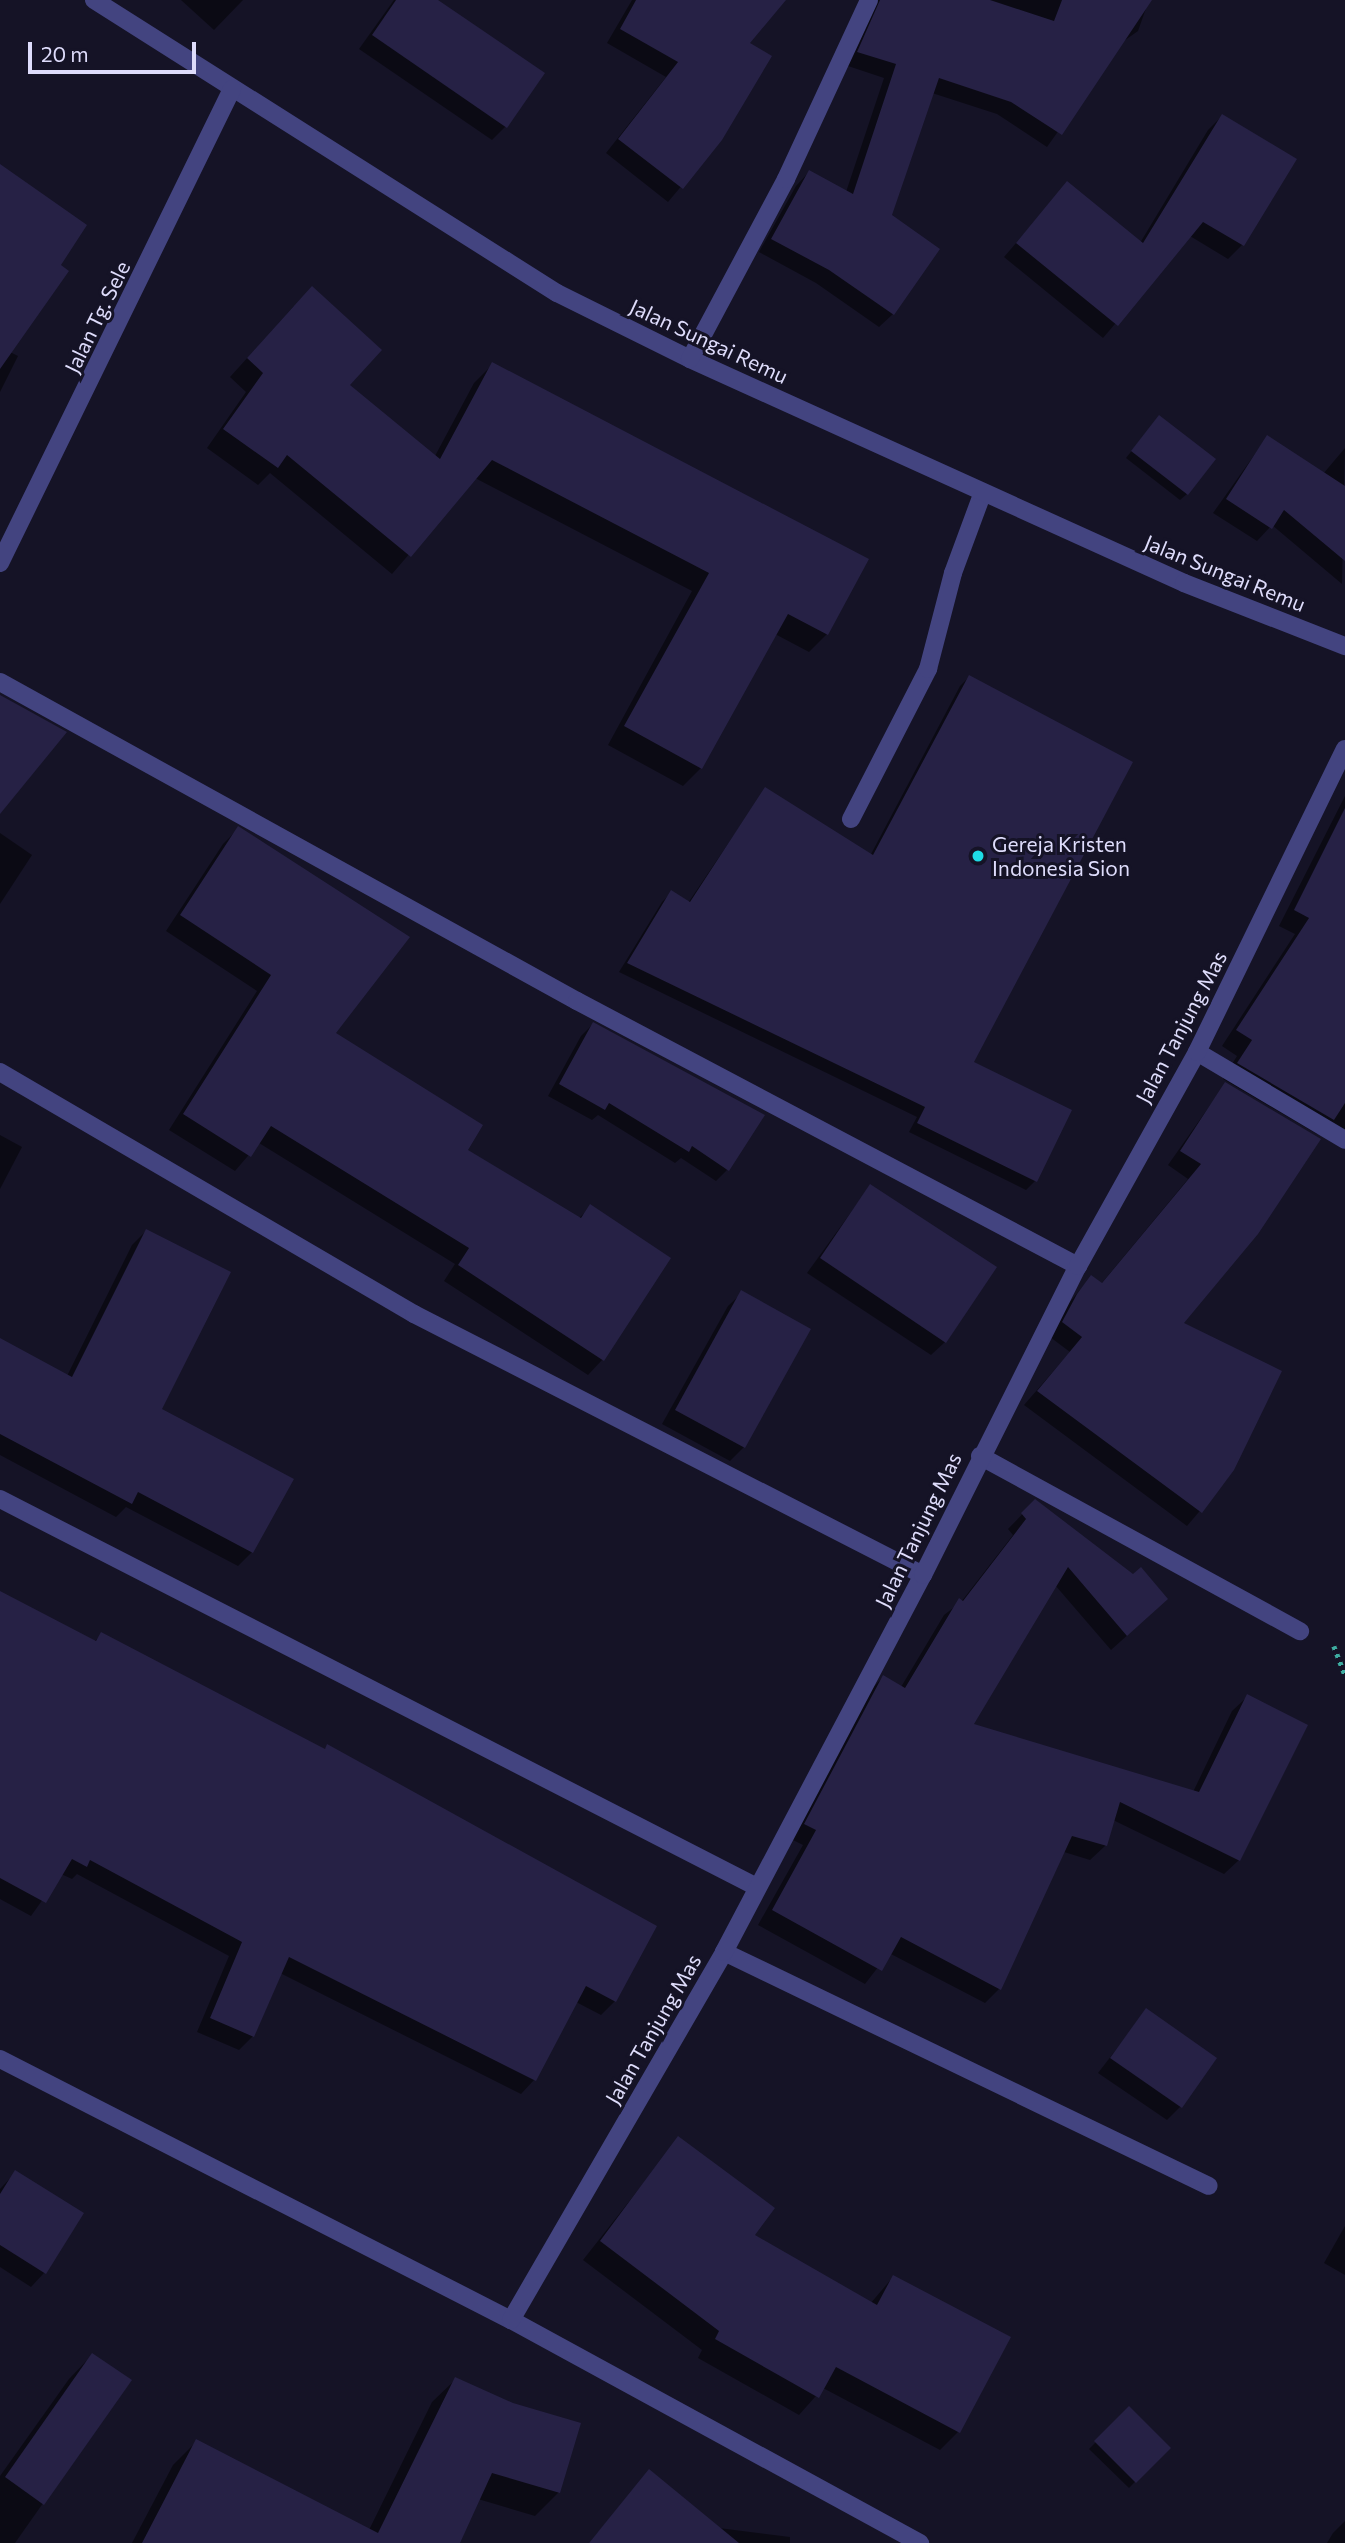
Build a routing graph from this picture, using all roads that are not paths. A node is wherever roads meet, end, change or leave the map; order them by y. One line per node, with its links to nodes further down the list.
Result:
1 (94, 0): 3 (street, Jalan Sungai Remu)
2 (869, 0): 4 (street)
3 (232, 89): 4 (street, Jalan Sungai Remu); 6 (street, Jalan Tg. Sele)
4 (690, 359): 5 (street, Jalan Sungai Remu)
5 (983, 492): 7 (street, Jalan Sungai Remu); 10 (street)
6 (0, 563)
7 (1345, 646)
8 (0, 682): 14 (street)
9 (1345, 749): 11 (street, Jalan Tanjung Mas)
10 (851, 819)
11 (1197, 1052): 13 (street); 14 (street, Jalan Tanjung Mas)
12 (0, 1072): 17 (street)
13 (1345, 1140)
14 (1078, 1266): 15 (street, Jalan Tanjung Mas)
15 (980, 1455): 17 (street, Jalan Tanjung Mas); 18 (street)
16 (0, 1499): 19 (street)
17 (923, 1575): 19 (street, Jalan Tanjung Mas)
18 (1300, 1631)
19 (757, 1887): 20 (street, Jalan Tanjung Mas)
20 (724, 1952): 22 (street); 23 (street, Jalan Tanjung Mas)
21 (0, 2059): 23 (street)
22 (1209, 2186)
23 (511, 2320): 24 (street)
24 (920, 2543)

